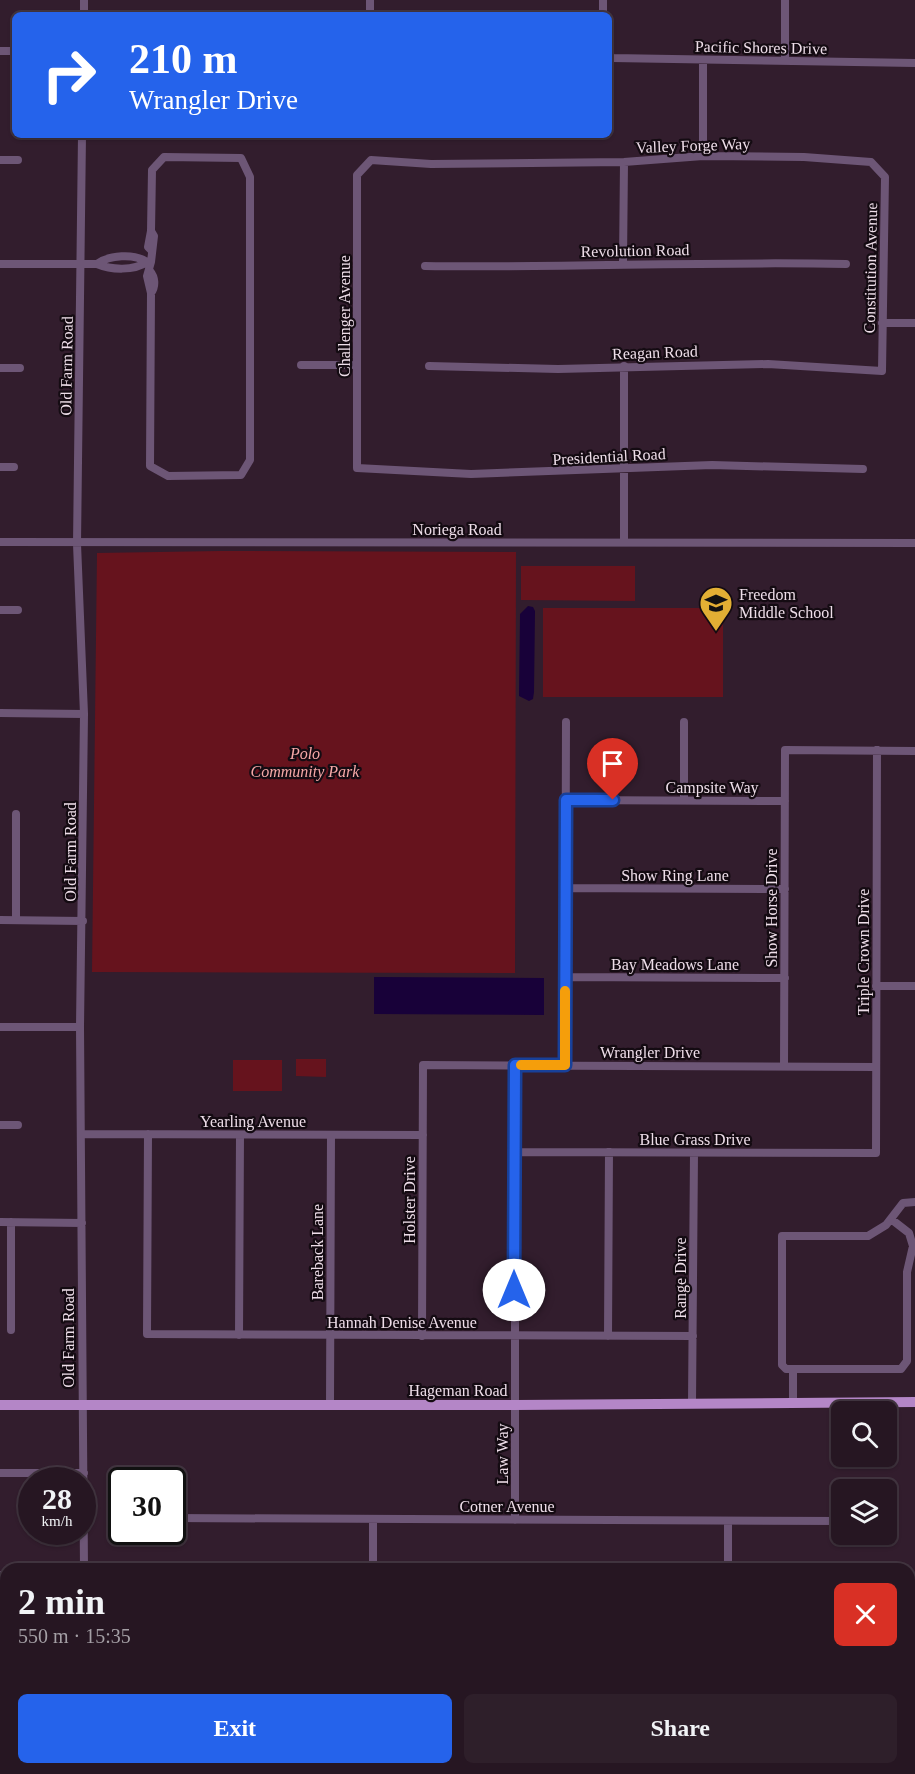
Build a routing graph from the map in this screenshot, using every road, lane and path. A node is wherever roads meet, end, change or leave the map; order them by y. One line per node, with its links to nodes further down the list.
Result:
1 (785, 0): 4 (street)
2 (612, 58): 3 (street, Pacific Shores Drive)
3 (703, 60): 4 (street, Pacific Shores Drive); 7 (street)
4 (785, 61): 5 (street, Pacific Shores Drive)
5 (915, 63)
6 (82, 138): 15 (street, Old Farm Road)
7 (703, 156): 10 (street, Valley Forge Way); 12 (street, Valley Forge Way)
8 (0, 160): 9 (street)
9 (18, 160)
10 (624, 162): 11 (street, Valley Forge Way); 13 (street)
11 (364, 167): 22 (street, Challenger Avenue)
12 (878, 169): 19 (street, Constitution Avenue)
13 (623, 263): 16 (street, Revolution Road); 18 (street, Revolution Road)
14 (0, 264): 15 (street)
15 (81, 264): 17 (street); 36 (street, Old Farm Road)
16 (846, 264)
17 (150, 265): 17 (street)
18 (425, 266)
19 (882, 323): 20 (street); 27 (street, Constitution Avenue)
20 (915, 324)
21 (301, 365): 22 (street)
22 (357, 365): 30 (street, Challenger Avenue)
23 (429, 366): 24 (street, Reagan Road)
24 (624, 366): 27 (street, Reagan Road); 31 (street)
25 (0, 368): 26 (street)
26 (20, 368)
27 (882, 371)
28 (0, 468): 29 (street)
29 (14, 468)
30 (357, 468): 31 (street, Presidential Road)
31 (624, 469): 32 (street, Presidential Road); 34 (street)
32 (862, 469)
33 (0, 542): 36 (street, Noriega Road)
34 (624, 542): 35 (street, Noriega Road); 36 (street, Noriega Road)
35 (915, 543)
36 (77, 544): 40 (street, Old Farm Road)
37 (0, 610): 38 (street)
38 (18, 610)
39 (0, 713): 40 (street)
40 (84, 714): 53 (street, Old Farm Road)
41 (566, 722): 45 (street)
42 (684, 722): 46 (street)
43 (877, 750): 44 (street); 47 (street, Show Horse Drive); 56 (street, Triple Crown Drive)
44 (915, 751)
45 (566, 800): 46 (street, Campsite Way); 49 (street)
46 (684, 800): 47 (street, Campsite Way)
47 (785, 801): 50 (street, Show Horse Drive)
48 (16, 814): 52 (street)
49 (565, 888): 50 (street, Show Ring Lane); 54 (street)
50 (785, 889): 55 (street, Show Horse Drive)
51 (0, 920): 52 (street)
52 (16, 920): 53 (street)
53 (83, 921): 59 (street, Old Farm Road)
54 (565, 977): 55 (street, Bay Meadows Lane); 62 (street)
55 (784, 978): 63 (street, Show Horse Drive)
56 (876, 986): 57 (street); 64 (street, Triple Crown Drive)
57 (915, 986)
58 (0, 1027): 59 (street)
59 (80, 1027): 67 (street, Old Farm Road)
60 (423, 1065): 61 (street, Wrangler Drive); 71 (street, Holster Drive)
61 (515, 1065): 62 (street, Wrangler Drive); 72 (street, Law Way)
62 (565, 1065): 63 (street, Wrangler Drive)
63 (784, 1066): 64 (street, Wrangler Drive)
64 (876, 1066): 75 (street, Triple Crown Drive)
65 (0, 1125): 66 (street)
66 (18, 1125)
67 (82, 1134): 68 (street, Yearling Avenue); 80 (street, Old Farm Road)
68 (148, 1134): 69 (street, Yearling Avenue); 82 (street, Hannah Denise Avenue)
69 (240, 1135): 70 (street, Yearling Avenue); 82 (street)
70 (332, 1135): 71 (street, Yearling Avenue); 83 (street, Bareback Lane)
71 (423, 1135): 84 (street, Holster Drive)
72 (515, 1152): 73 (street, Blue Grass Drive); 85 (street, Law Way)
73 (609, 1152): 74 (street, Blue Grass Drive); 86 (street)
74 (694, 1153): 75 (street, Blue Grass Drive); 87 (street, Range Drive)
75 (876, 1153)
76 (915, 1202): 77 (street)
77 (891, 1219): 88 (street); 88 (street)
78 (0, 1222): 79 (street)
79 (11, 1222): 80 (street); 81 (street)
80 (82, 1222): 91 (street, Old Farm Road)
81 (11, 1330)
82 (239, 1335): 83 (street, Hannah Denise Avenue)
83 (331, 1335): 84 (street, Hannah Denise Avenue); 94 (street, Bareback Lane)
84 (422, 1335): 85 (street, Hannah Denise Avenue)
85 (514, 1336): 86 (street, Hannah Denise Avenue); 95 (street, Law Way)
86 (608, 1336): 87 (street, Hannah Denise Avenue)
87 (693, 1336): 92 (street, Range Drive)
88 (793, 1369): 90 (street)
89 (915, 1402): 90 (main road, Hageman Road)
90 (793, 1403): 92 (main road, Hageman Road)
91 (83, 1404): 93 (main road, Hageman Road); 94 (main road, Hageman Road); 96 (street, Old Farm Road)
92 (692, 1404): 95 (main road, Hageman Road)
93 (0, 1405)
94 (330, 1405): 95 (main road, Hageman Road)
95 (515, 1405): 101 (street, Law Way)
96 (84, 1467)
97 (0, 1473): 98 (street)
98 (18, 1473)
99 (186, 1518): 100 (street, Cotner Avenue)
100 (373, 1519): 101 (street, Cotner Avenue); 106 (street)
101 (515, 1520): 102 (street, Cotner Avenue)
102 (728, 1521): 103 (street, Cotner Avenue); 107 (street)
103 (831, 1521)
104 (84, 1545): 105 (street, Old Farm Road)
105 (84, 1563)
106 (373, 1563)
107 (728, 1563)

